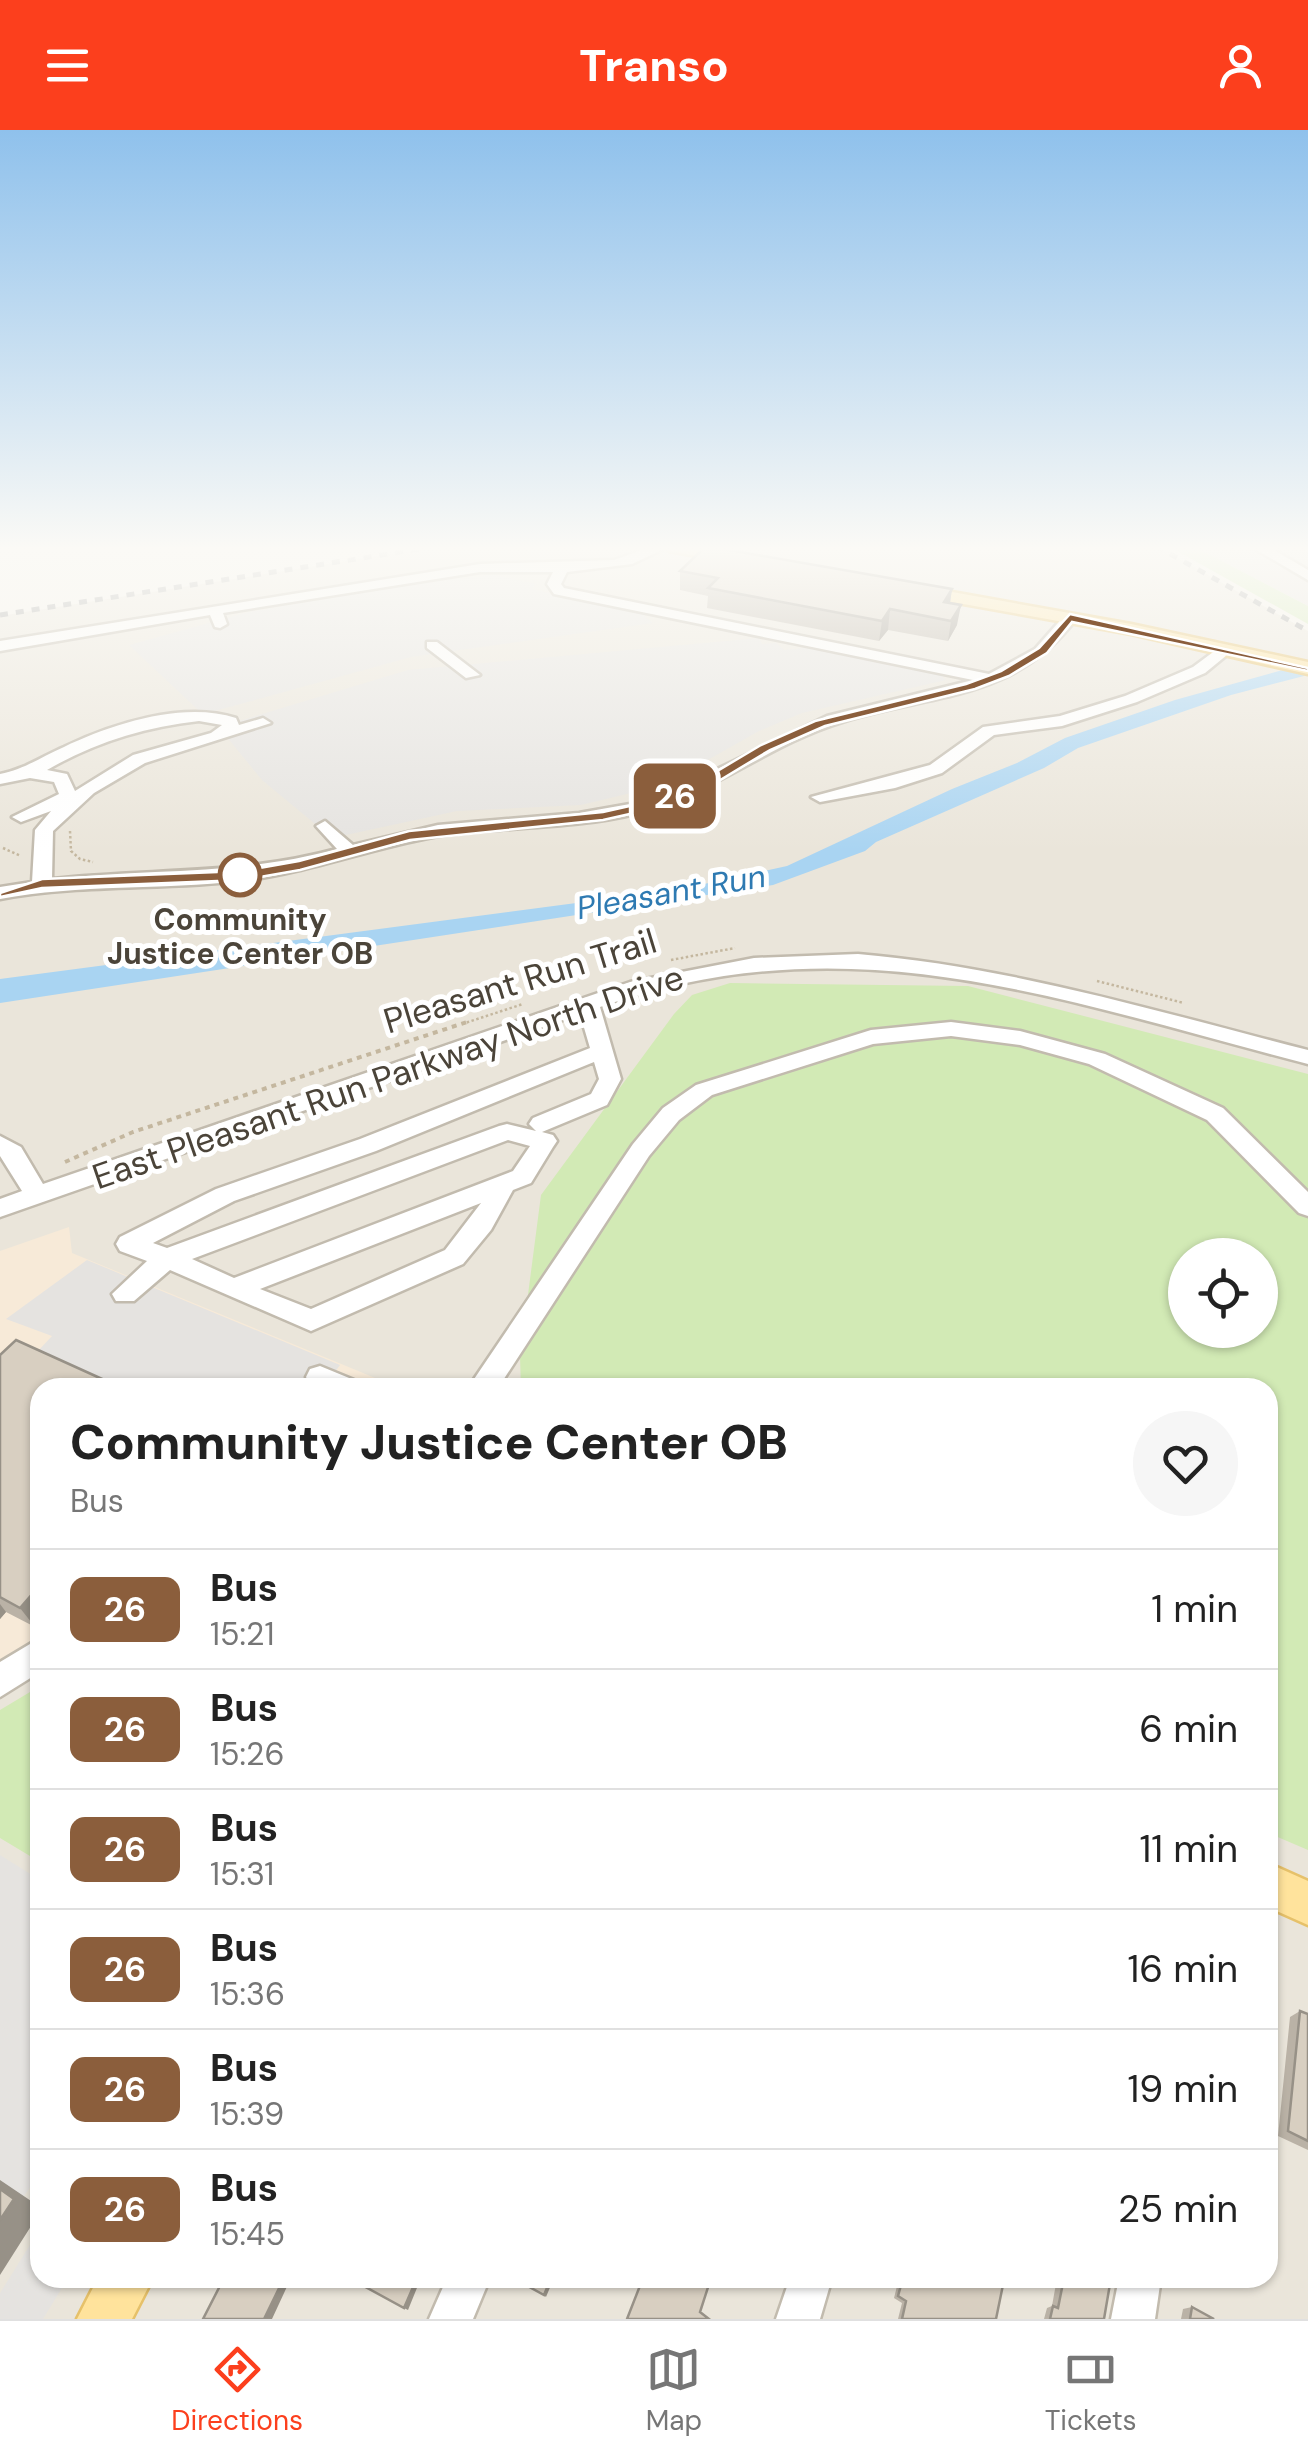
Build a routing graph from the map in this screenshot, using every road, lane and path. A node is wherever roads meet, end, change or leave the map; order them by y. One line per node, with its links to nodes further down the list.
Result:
1 (436, 648): 7 (street)
2 (840, 648): 8 (street)
3 (1045, 648): 8 (street)
4 (1216, 648): 5 (main road)
5 (1225, 650): 6 (main road); 13 (street)
6 (1302, 666)
7 (472, 675)
8 (992, 679): 19 (street)
9 (263, 723): 10 (street)
10 (210, 739): 11 (street); 14 (street)
11 (30, 772): 12 (street); 14 (street)
12 (0, 780)
13 (820, 797)
14 (66, 812): 15 (street); 17 (street); 20 (path)
15 (11, 818): 17 (street)
16 (325, 826): 19 (street)
17 (44, 830): 23 (street)
18 (2, 848): 21 (path)
19 (350, 852): 22 (street)
20 (106, 865)
21 (18, 867)
22 (178, 880): 23 (street); 25 (street)
23 (42, 884): 24 (street)
24 (0, 893)
25 (0, 904)
26 (745, 946): 27 (path, Pleasant Run Trail)
27 (663, 963)
28 (1082, 978): 31 (path)
29 (534, 1001): 37 (path, Pleasant Run Trail)
30 (588, 1003): 32 (street); 33 (street, East Pleasant Run Parkway North Drive); 37 (street, East Pleasant Run Parkway North Drive)
31 (1189, 1004)
32 (602, 1051): 34 (street); 40 (street)
33 (1308, 1057)
34 (542, 1124)
35 (0, 1144): 37 (street)
36 (504, 1184): 40 (street); 41 (street); 41 (street)
37 (34, 1187): 39 (street, East Pleasant Run Parkway North Drive)
38 (1308, 1207): 43 (street)
39 (0, 1208)
40 (166, 1258): 41 (street); 42 (street)
41 (233, 1288)
42 (125, 1294)
43 (490, 1378)
44 (30, 1660): 45 (street)
45 (0, 1680)
46 (1278, 1890): 47 (main road)
47 (1308, 1902)
48 (121, 2288): 52 (main road)
49 (465, 2288): 53 (street)
50 (808, 2288): 54 (street)
51 (1138, 2288): 55 (street)
52 (104, 2319)
53 (451, 2319)
54 (798, 2319)
55 (1133, 2319)

